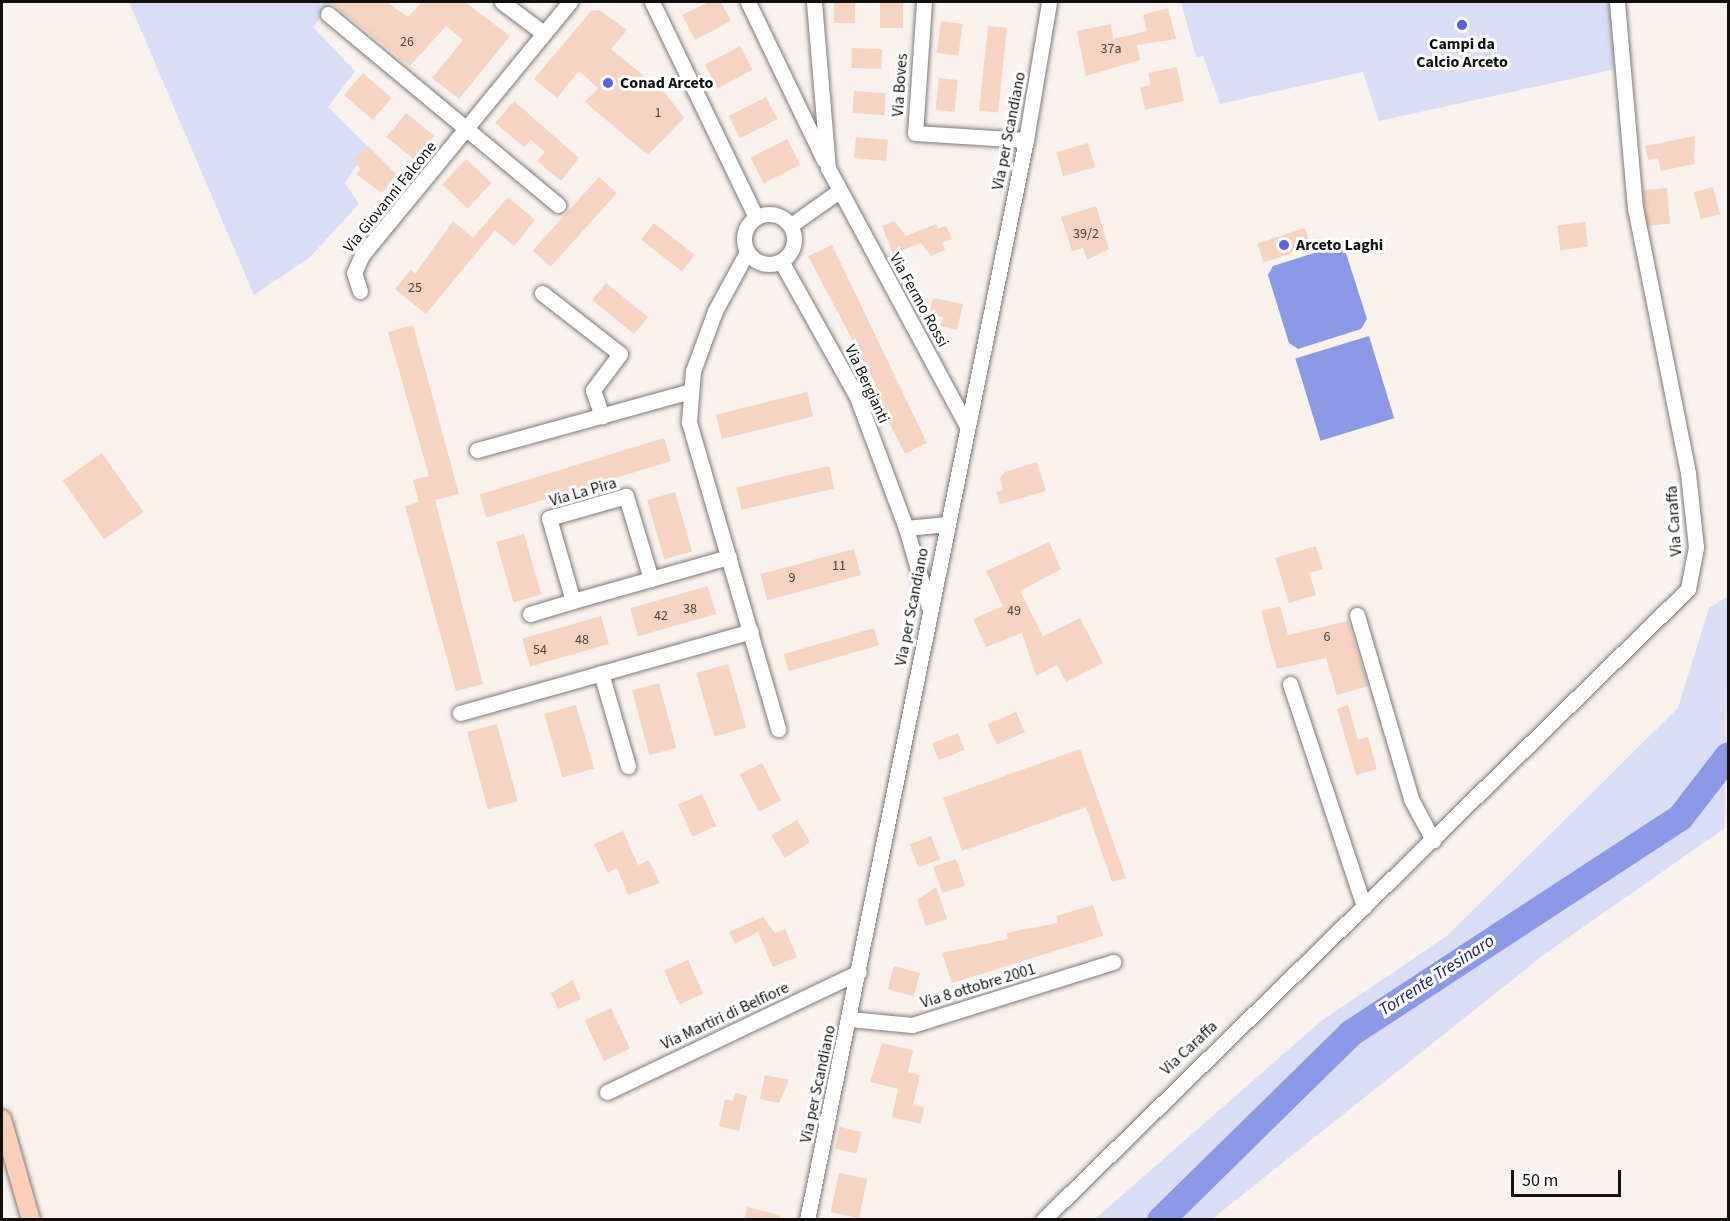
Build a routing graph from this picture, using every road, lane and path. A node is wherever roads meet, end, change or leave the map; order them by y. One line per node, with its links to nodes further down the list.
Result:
1 (502, 2): 10 (street)
2 (570, 2): 10 (street, Via Giovanni Falcone)
3 (652, 2): 16 (street)
4 (748, 2): 13 (street, Via Fermo Rossi)
5 (814, 2): 13 (street, Via Fermo Rossi)
6 (924, 2): 12 (street, Via Boves)
7 (1049, 2): 12 (street, Via per Scandiano)
8 (1617, 2): 40 (street, Via Caraffa)
9 (328, 14): 11 (street)
10 (542, 32): 11 (street, Via Giovanni Falcone)
11 (466, 130): 15 (street); 20 (street, Via Giovanni Falcone)
12 (1026, 140): 24 (street, Via per Scandiano)
13 (828, 168): 14 (street, Via Fermo Rossi)
14 (839, 191): 17 (street); 24 (street, Via Fermo Rossi)
15 (558, 205)
16 (756, 217): 17 (street); 18 (street)
17 (791, 225): 19 (street)
18 (747, 252): 19 (street); 22 (street)
19 (781, 261): 27 (street, Via Bergianti)
20 (360, 291)
21 (542, 293): 23 (street)
22 (688, 392): 23 (street); 28 (street)
23 (602, 416): 25 (street)
24 (967, 426): 26 (street, Via per Scandiano)
25 (477, 450)
26 (947, 524): 27 (street); 31 (street, Via per Scandiano)
27 (906, 528): 31 (street, Via Bergianti)
28 (729, 557): 29 (street); 34 (street)
29 (651, 579): 30 (street); 30 (street, Via La Pira)
30 (573, 602): 32 (street)
31 (930, 610): 43 (street, Via per Scandiano)
32 (530, 614)
33 (1358, 615): 40 (street)
34 (751, 631): 35 (street); 38 (street)
35 (601, 673): 37 (street); 39 (street)
36 (1290, 684): 41 (street)
37 (460, 713)
38 (778, 729)
39 (628, 766)
40 (1433, 840): 41 (street, Via Caraffa)
41 (1364, 907): 49 (street, Via Caraffa)
42 (1113, 963): 44 (street, Via 8 ottobre 2001)
43 (859, 972): 44 (street, Via per Scandiano); 45 (street, Via Martiri di Belfiore)
44 (850, 1018): 48 (street, Via per Scandiano)
45 (606, 1092)
46 (2, 1119): 47 (main road)
47 (31, 1220)
48 (807, 1220)
49 (1043, 1220)

